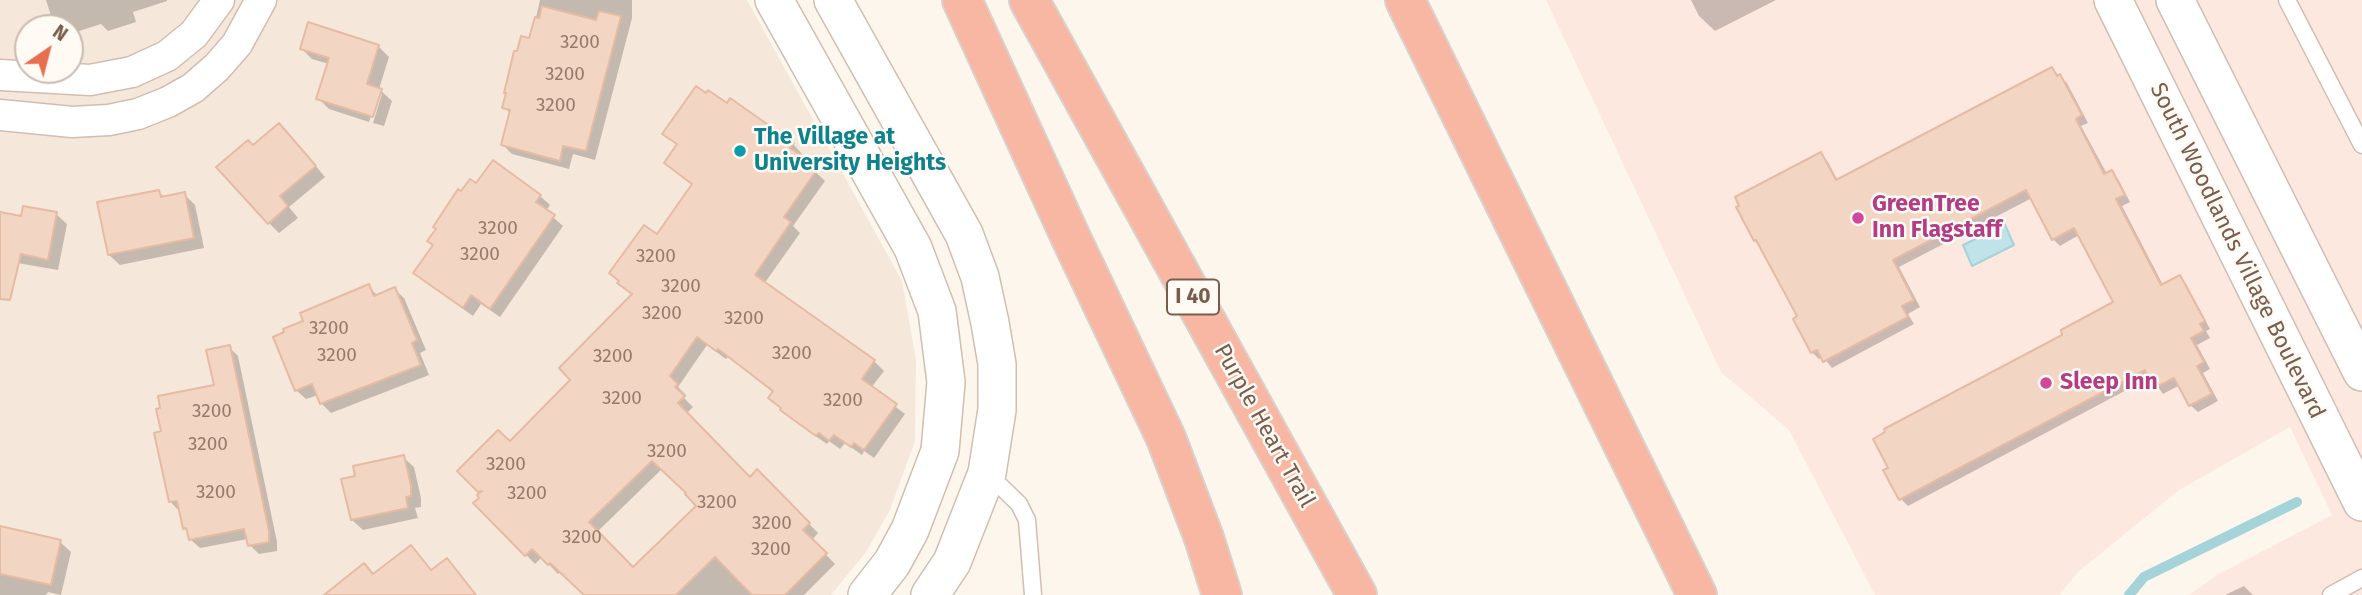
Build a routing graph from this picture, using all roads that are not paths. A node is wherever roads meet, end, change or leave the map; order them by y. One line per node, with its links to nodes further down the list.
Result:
1 (219, 0): 11 (street)
2 (261, 0): 12 (street)
3 (774, 0): 20 (street)
4 (833, 0): 17 (street)
5 (962, 0): 23 (highway)
6 (1029, 0): 24 (highway, Purple Heart Trail / I 40)
7 (1405, 0): 25 (highway)
8 (2113, 0): 16 (street, South Woodlands Village Boulevard)
9 (2175, 0): 14 (street)
10 (2287, 0): 13 (lane)
11 (0, 75)
12 (0, 115)
13 (2362, 145)
14 (2354, 334): 15 (street); 16 (street)
15 (2362, 372)
16 (2299, 374): 18 (street, South Woodlands Village Boulevard)
17 (987, 473): 21 (street); 22 (lane)
18 (2362, 502)
19 (2362, 578): 26 (lane)
20 (867, 595)
21 (930, 595)
22 (1033, 595)
23 (1222, 595)
24 (1357, 595)
25 (1697, 595)
26 (2331, 595)

